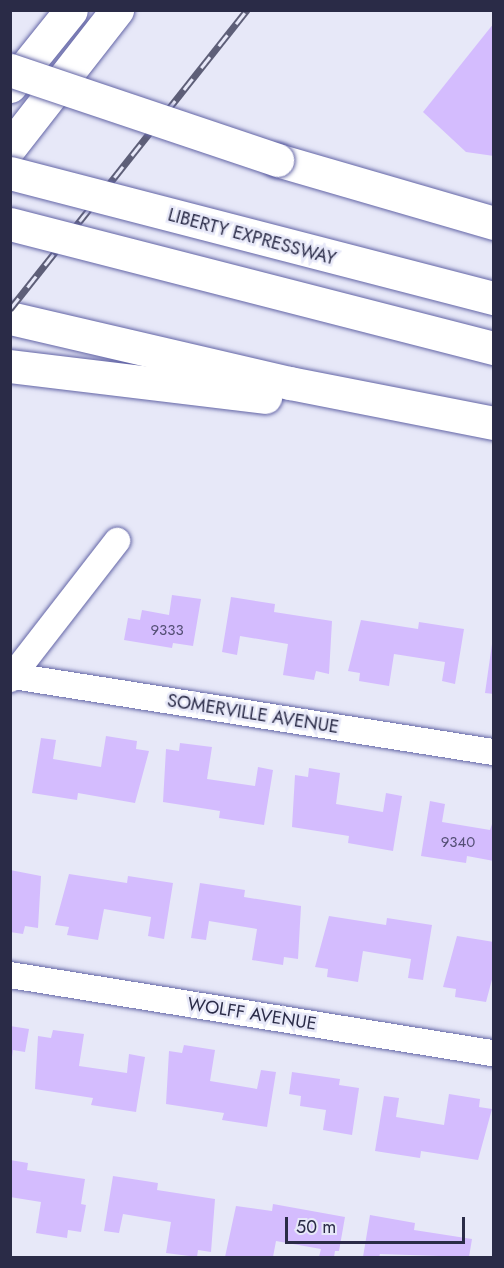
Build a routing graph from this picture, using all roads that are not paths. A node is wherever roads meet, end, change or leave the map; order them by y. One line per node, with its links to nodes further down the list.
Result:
1 (71, 10): 4 (main road)
2 (117, 10): 6 (main road)
3 (10, 70): 7 (main road, bridge)
4 (10, 86)
5 (10, 93): 7 (main road, bridge)
6 (10, 147)
7 (277, 160): 9 (main road)
8 (10, 173): 11 (main road, LIBERTY EXPRESSWAY, bridge)
9 (494, 223)
10 (10, 224): 13 (main road, bridge)
11 (494, 298)
12 (10, 318): 15 (main road)
13 (494, 348)
14 (10, 366): 15 (main road)
15 (494, 425)
16 (117, 541): 17 (street)
17 (12, 677): 18 (street, SOMERVILLE AVENUE)
18 (494, 752)
19 (10, 975): 20 (street, WOLFF AVENUE)
20 (494, 1053)

